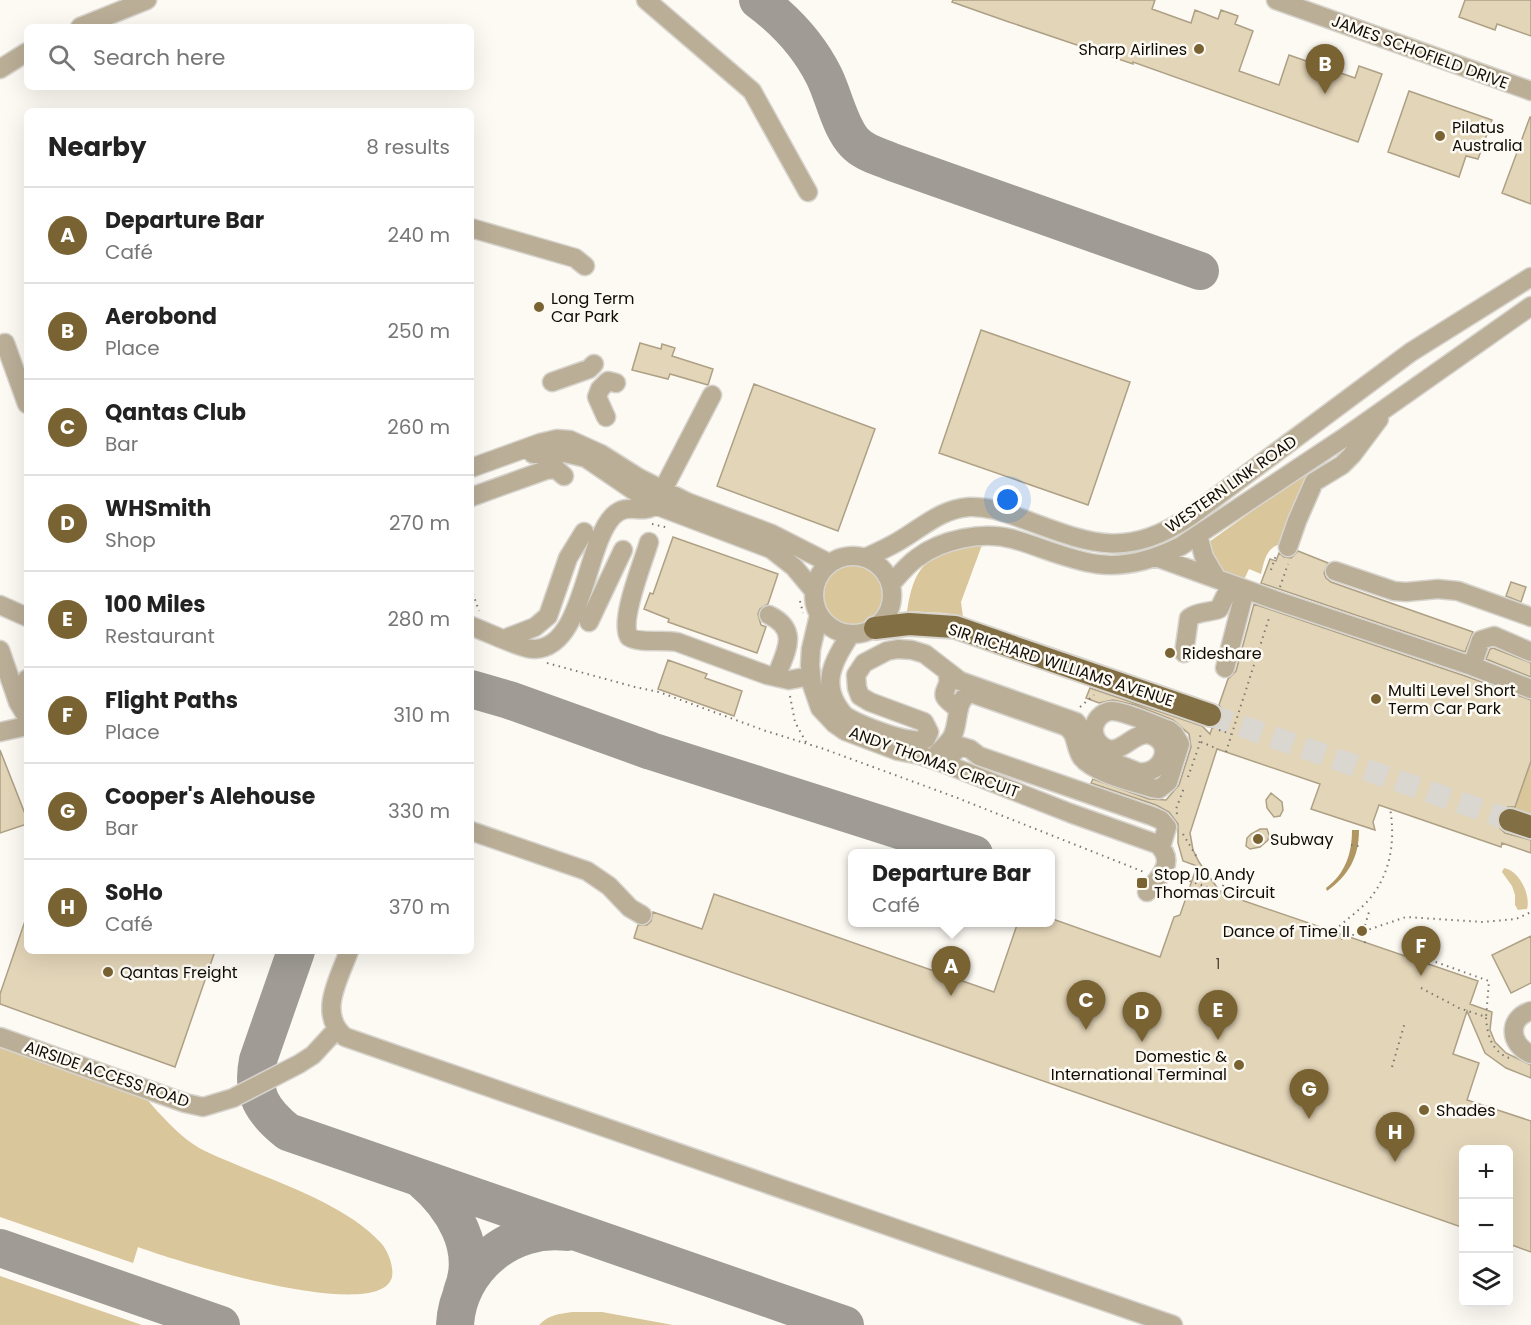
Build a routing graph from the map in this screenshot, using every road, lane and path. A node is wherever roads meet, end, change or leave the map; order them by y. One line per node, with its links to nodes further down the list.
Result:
1 (147, 0): 4 (street)
2 (646, 0): 8 (street)
3 (1276, 0): 7 (street, JAMES SCHOFIELD DRIVE)
4 (87, 24)
5 (24, 54): 6 (street)
6 (0, 69)
7 (1531, 91)
8 (808, 192)
9 (474, 229): 10 (street)
10 (585, 266)
11 (1531, 277): 34 (street, WESTERN LINK ROAD)
12 (1531, 306): 19 (street, WESTERN LINK ROAD)
13 (5, 343): 18 (street)
14 (594, 364): 15 (street)
15 (552, 382)
16 (616, 383): 20 (street)
17 (712, 395): 25 (street)
18 (24, 396)
19 (1389, 405): 30 (street, WESTERN LINK ROAD); 33 (street)
20 (606, 417)
21 (474, 467): 25 (street)
22 (564, 476): 24 (street)
23 (474, 480): 25 (street)
24 (474, 496)
25 (658, 497): 29 (street); 36 (street); 41 (street)
26 (647, 522): 27 (path)
27 (671, 526)
28 (584, 532): 52 (street)
29 (603, 532): 32 (street); 48 (street)
30 (1198, 535): 35 (street, WESTERN LINK ROAD); 40 (street)
31 (649, 543): 37 (street)
32 (623, 550): 37 (street); 49 (street)
33 (1289, 553): 42 (path)
34 (867, 557): 36 (street); 39 (street)
35 (1156, 557): 39 (street, WESTERN LINK ROAD); 40 (street)
36 (829, 564): 41 (street)
37 (640, 570): 61 (street)
38 (1335, 571): 47 (street)
39 (891, 584): 50 (street)
40 (1231, 584): 42 (street); 54 (street); 58 (street)
41 (806, 592): 46 (path); 46 (street)
42 (1275, 600): 57 (street); 73 (path)
43 (0, 605): 45 (street)
44 (769, 615): 61 (street)
45 (24, 616)
46 (812, 617): 51 (street); 60 (street, ANDY THOMAS CIRCUIT)
47 (1531, 617)
48 (476, 620)
49 (589, 622)
50 (875, 628): 51 (street); 67 (main road, SIR RICHARD WILLIAMS AVENUE)
51 (851, 634): 66 (street)
52 (509, 637)
53 (0, 650): 65 (street)
54 (1184, 652)
55 (1531, 652): 57 (street)
56 (538, 661): 71 (path)
57 (1472, 666): 62 (street)
58 (1225, 668)
59 (947, 672): 64 (street); 64 (street); 66 (street)
60 (810, 676): 61 (street); 74 (street, ANDY THOMAS CIRCUIT)
61 (776, 677)
62 (1529, 688)
63 (789, 696): 71 (path)
64 (959, 709): 74 (street)
65 (24, 712)
66 (844, 715): 74 (street)
67 (1204, 719): 70 (path)
68 (24, 727): 69 (street)
69 (0, 732)
70 (1200, 742): 72 (path); 75 (path)
71 (807, 744): 86 (path)
72 (1218, 749)
73 (1226, 752)
74 (932, 759): 86 (street, ANDY THOMAS CIRCUIT)
75 (1188, 777)
76 (1184, 788): 78 (path)
77 (1390, 808): 92 (path)
78 (1179, 818)
79 (1181, 827): 83 (path)
80 (474, 832): 90 (street)
81 (1351, 845): 82 (path)
82 (1359, 846)
83 (1197, 859)
84 (1251, 870): 86 (path)
85 (1225, 880): 87 (path)
86 (1153, 885)
87 (1221, 893)
88 (1369, 912): 91 (path)
89 (1531, 912): 91 (path)
90 (642, 915)
91 (1363, 932): 94 (path); 95 (path)
92 (1331, 935)
93 (1439, 937): 98 (path)
94 (1341, 939)
95 (1365, 943)
96 (1431, 953): 98 (path)
97 (348, 954): 103 (street)
98 (1430, 960): 101 (path)
99 (1421, 988): 101 (path)
100 (1531, 1011): 105 (street)
101 (1486, 1017): 106 (path)
102 (1405, 1022): 107 (path)
103 (336, 1030): 104 (street, AIRSIDE ACCESS ROAD); 108 (street)
104 (0, 1037)
105 (1531, 1054)
106 (1512, 1059)
107 (1392, 1066)
108 (1173, 1325)

